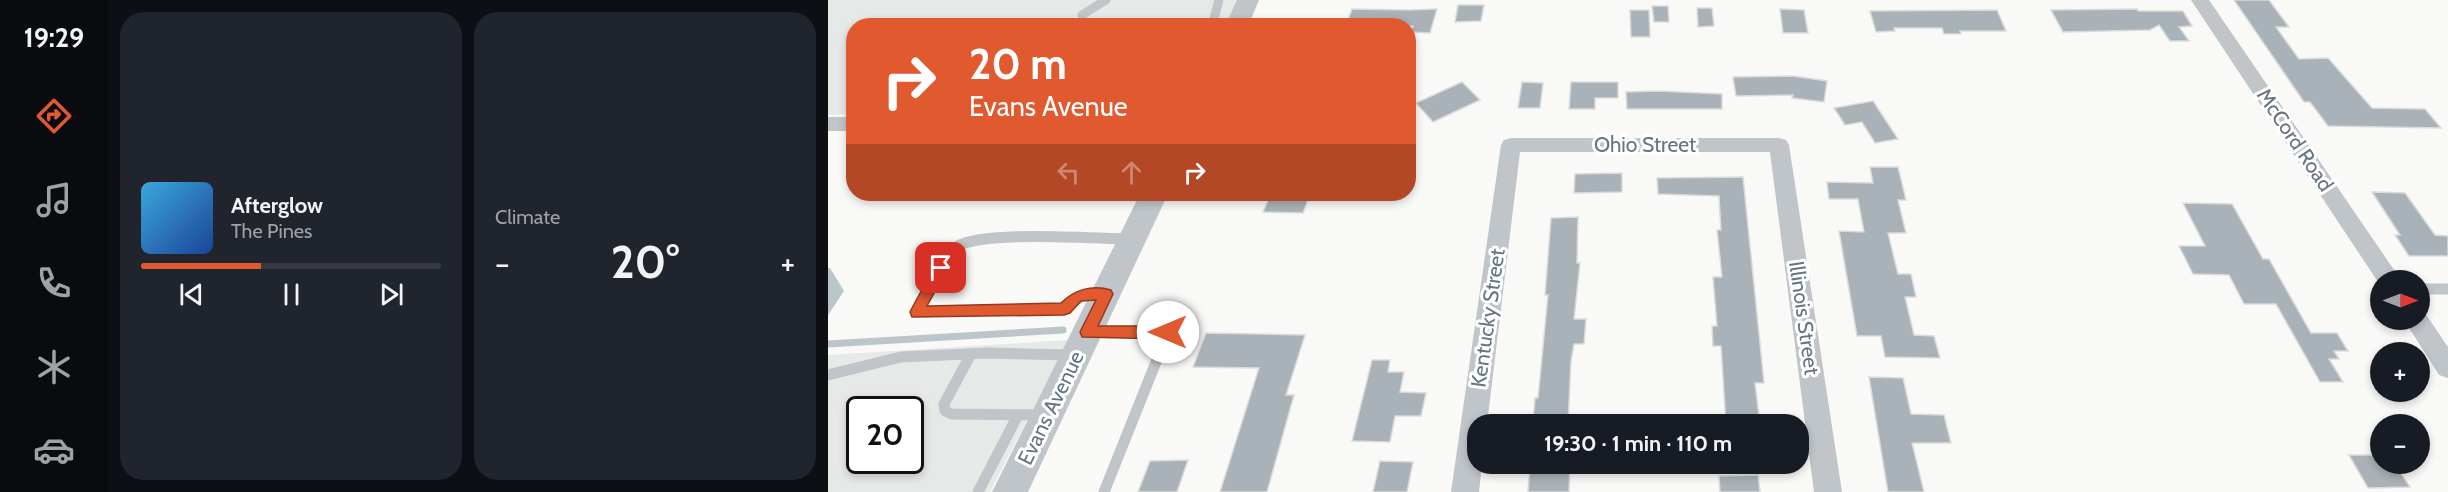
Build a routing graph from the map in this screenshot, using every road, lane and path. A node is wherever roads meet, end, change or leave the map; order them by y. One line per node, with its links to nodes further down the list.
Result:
1 (1106, 0): 5 (lane)
2 (1219, 0): 6 (lane)
3 (1248, 0): 7 (street)
4 (2200, 0): 14 (street, McCord Road)
5 (1082, 15)
6 (1214, 18)
7 (1240, 18)
8 (828, 124): 9 (street)
9 (846, 124)
10 (1511, 145): 11 (street, Ohio Street); 27 (street, Kentucky Street)
11 (1779, 145): 28 (street, Illinois Street)
12 (1151, 201): 13 (street, Evans Avenue)
13 (1132, 239): 17 (street, Evans Avenue); 17 (lane)
14 (2383, 270)
15 (2430, 289): 16 (lane)
16 (2448, 289)
17 (1106, 294): 19 (street, Evans Avenue)
18 (2423, 330): 21 (street)
19 (1082, 344): 20 (lane); 23 (street, Evans Avenue); 26 (lane)
20 (971, 354): 22 (lane); 23 (lane)
21 (2448, 367)
22 (828, 375)
23 (1033, 415): 24 (lane); 25 (street, Evans Avenue)
24 (978, 492)
25 (1010, 492)
26 (1104, 492)
27 (1465, 492)
28 (1828, 492)

